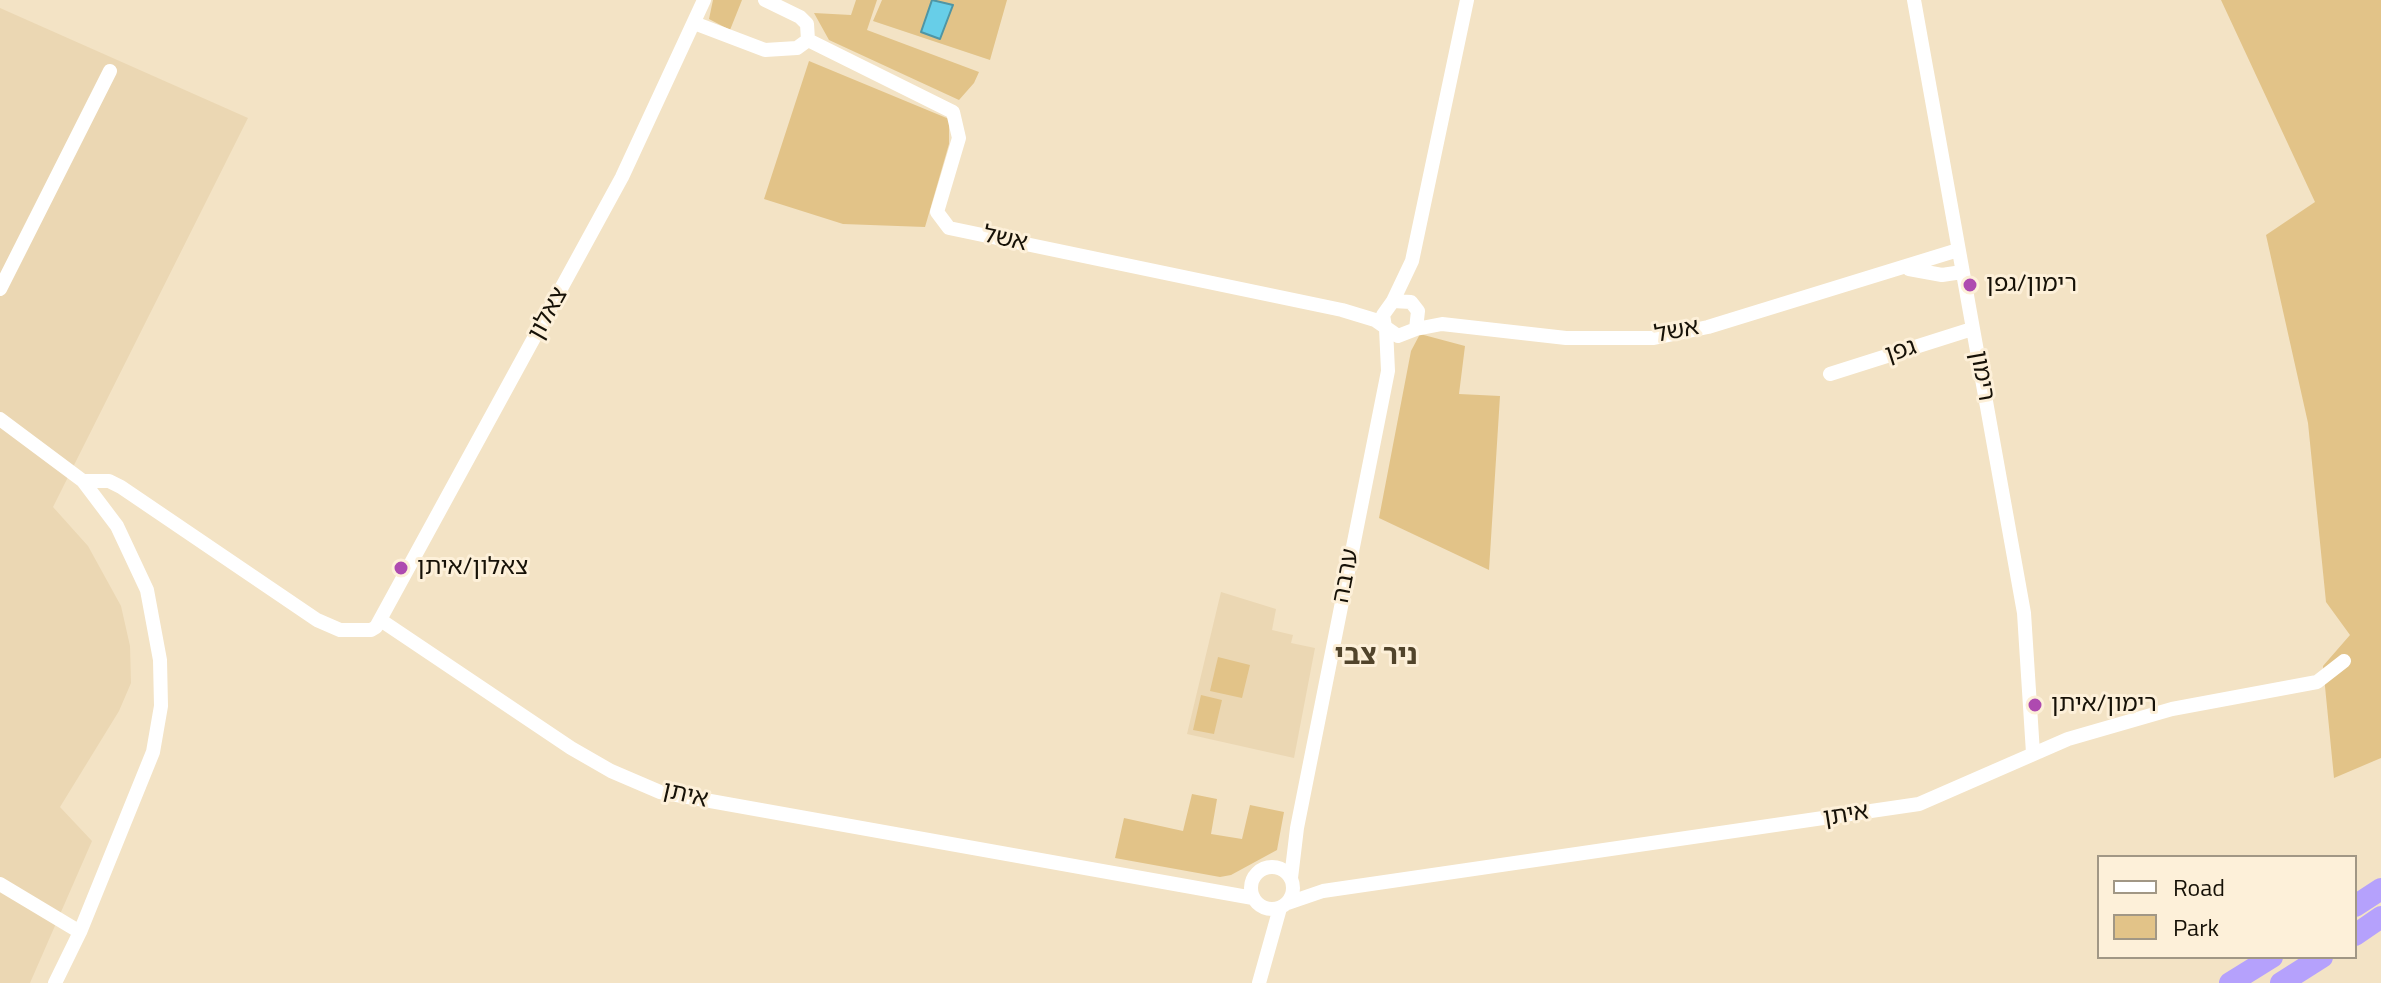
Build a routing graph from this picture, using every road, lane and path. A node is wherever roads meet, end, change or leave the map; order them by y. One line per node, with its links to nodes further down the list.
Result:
1 (704, 0): 5 (street, צאלון)
2 (765, 0): 6 (street, אשל)
3 (1467, 0): 9 (street)
4 (1914, 0): 8 (street, רימון)
5 (694, 23): 6 (street); 24 (street, צאלון)
6 (808, 40): 15 (street, אשל)
7 (110, 71): 12 (street)
8 (1958, 250): 10 (street, אשל); 11 (street, רימון)
9 (1412, 261): 13 (street); 14 (street)
10 (1897, 270): 11 (street, אשל); 16 (street, אשל)
11 (1962, 272): 18 (street, רימון)
12 (0, 289)
13 (1391, 303): 14 (street); 15 (street, אשל); 17 (street)
14 (1417, 308): 16 (street, אשל); 19 (street)
15 (1342, 310): 17 (street, אשל)
16 (1451, 324): 19 (street, אשל)
17 (1386, 328): 19 (street); 20 (street, ערבה)
18 (1972, 329): 21 (street, גפן); 26 (street, רימון)
19 (1412, 332): 20 (street, ערבה)
20 (1388, 371): 27 (street, ערבה)
21 (1830, 374)
22 (0, 419): 23 (street)
23 (83, 481): 24 (street); 39 (street)
24 (382, 621): 31 (street, איתן)
25 (2344, 661): 26 (street, איתן)
26 (2033, 753): 33 (street, איתן)
27 (1297, 828): 28 (street, ערבה); 29 (street, ערבה)
28 (1262, 871): 29 (street); 31 (street, איתן); 34 (street)
29 (1292, 879): 33 (street, איתן); 35 (street)
30 (0, 884): 39 (street)
31 (1212, 888): 34 (street, איתן)
32 (2381, 889): 36 (highway)
33 (1323, 891): 35 (street, איתן)
34 (1255, 900): 35 (street); 42 (street)
35 (1284, 905): 42 (street)
36 (2357, 905)
37 (2381, 917): 40 (highway)
38 (2381, 924): 41 (highway)
39 (80, 932): 45 (street)
40 (2357, 935)
41 (2357, 936)
42 (1266, 947): 46 (street)
43 (2269, 959): 47 (highway)
44 (2319, 959): 48 (highway)
45 (55, 983)
46 (1259, 983)
47 (2230, 983)
48 (2281, 983)

